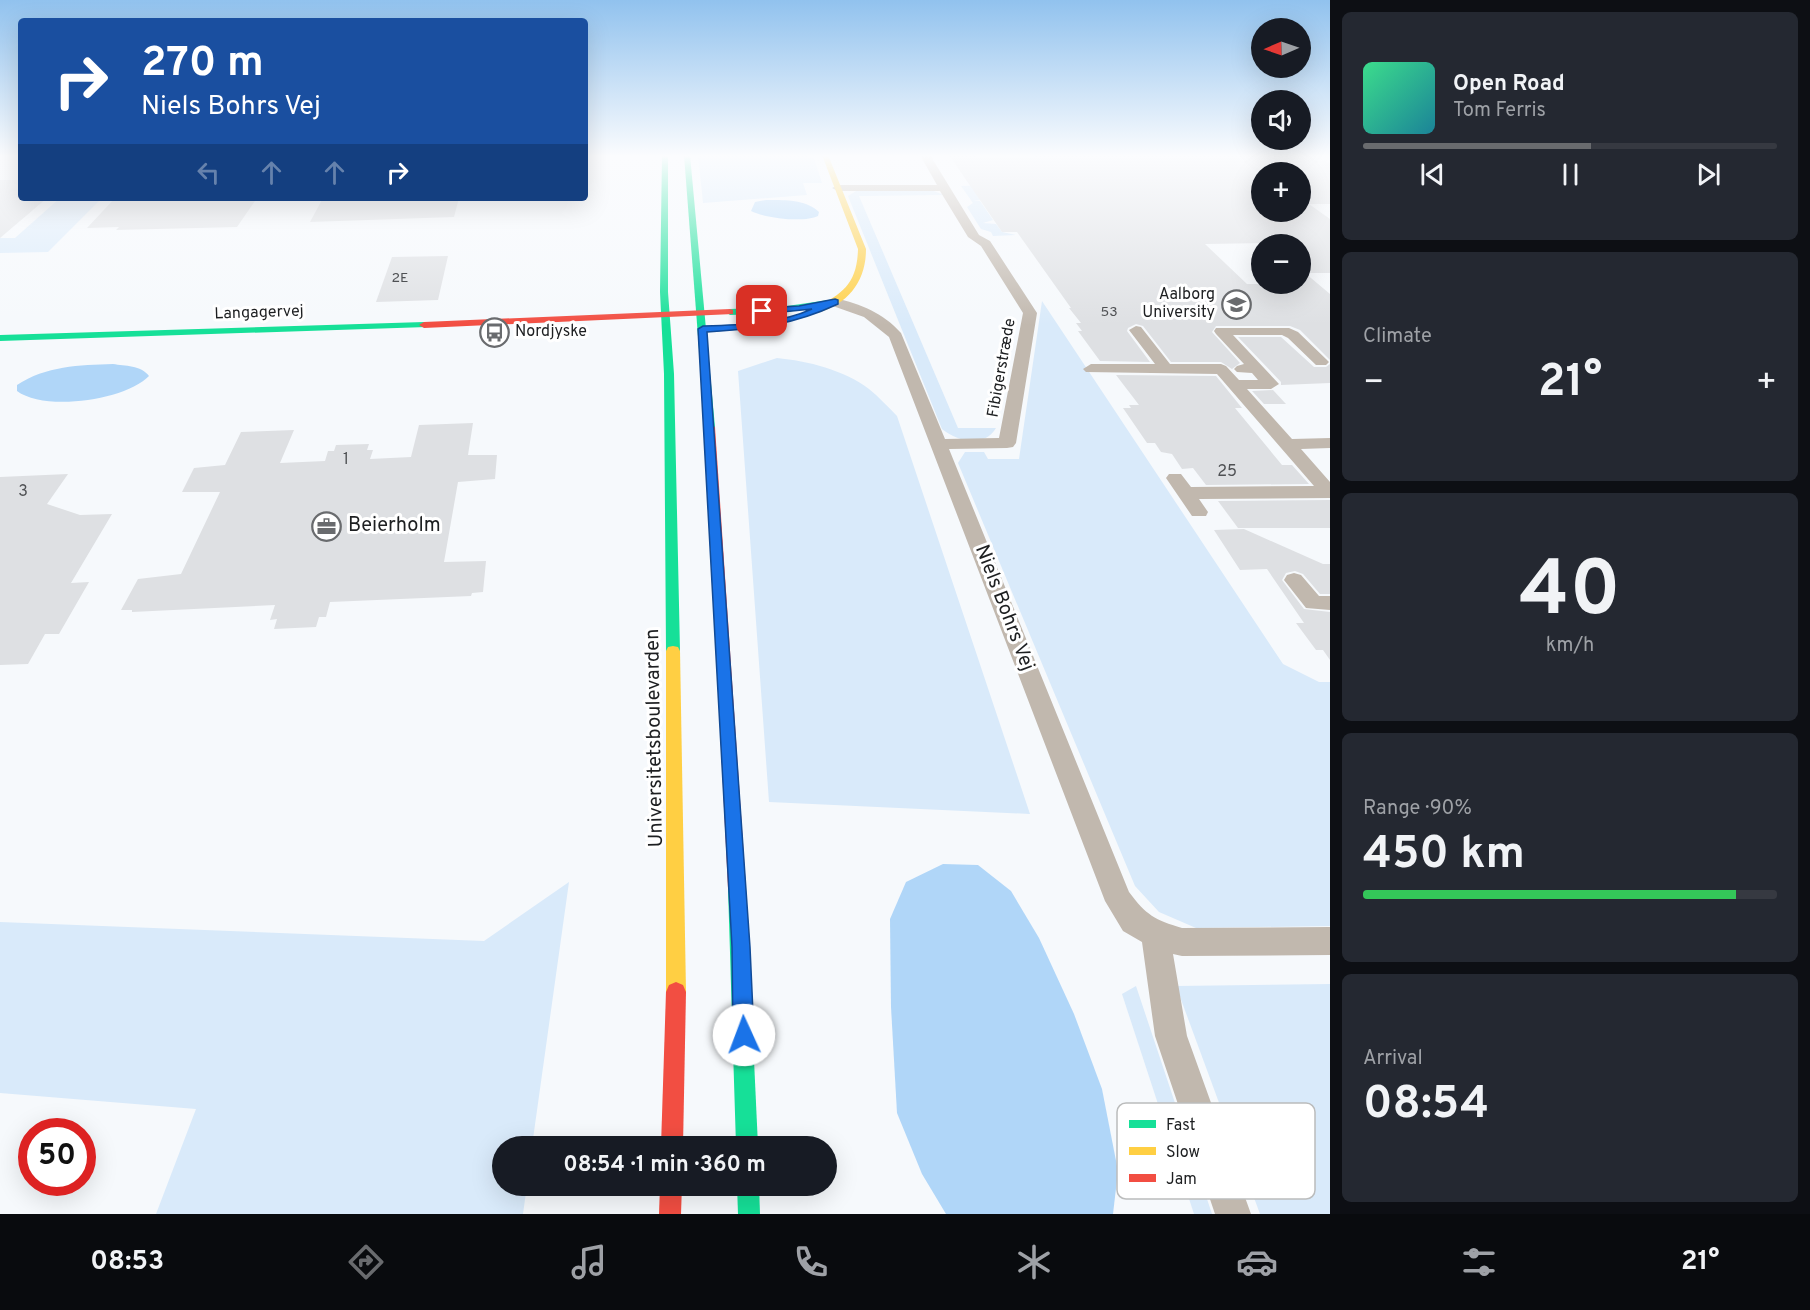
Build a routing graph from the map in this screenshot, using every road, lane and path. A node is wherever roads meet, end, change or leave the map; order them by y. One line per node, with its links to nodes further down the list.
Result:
1 (665, 212): 6 (main road)
2 (692, 212): 8 (main road)
3 (847, 212): 5 (main road)
4 (958, 212): 23 (street, Fibigerstræde)
5 (835, 302): 8 (main road, Niels Bohrs Vej); 10 (main road); 23 (street, Niels Bohrs Vej)
6 (665, 313): 7 (main road, Langagervej); 9 (main road, Langagervej); 13 (main road, Universitetsboulevarden)
7 (683, 313): 8 (main road, Niels Bohrs Vej)
8 (701, 313): 11 (main road)
9 (519, 323): 12 (main road, Langagervej); 15 (main road, Langagervej)
10 (760, 325)
11 (708, 329): 13 (main road); 33 (main road)
12 (637, 330)
13 (671, 330): 32 (main road, Universitetsboulevarden)
14 (1136, 330): 19 (street)
15 (0, 338)
16 (1321, 362): 17 (street)
17 (1256, 368): 20 (street); 21 (street)
18 (1090, 369): 19 (street)
19 (1166, 369): 20 (street)
20 (1221, 369): 21 (street)
21 (1234, 385): 24 (street)
22 (1330, 443): 24 (street)
23 (940, 444): 29 (street, Niels Bohrs Vej)
24 (1286, 444): 25 (street)
25 (1329, 492): 26 (street)
26 (1199, 512)
27 (1294, 580): 28 (street)
28 (1330, 603)
29 (1155, 934): 30 (street, Niels Bohrs Vej); 31 (street)
30 (1330, 941)
31 (1194, 1103)
32 (672, 1136)
33 (747, 1136)
34 (671, 1196): 37 (main road)
35 (748, 1196): 38 (main road)
36 (1228, 1199): 39 (street)
37 (670, 1214)
38 (749, 1214)
39 (1233, 1214)

